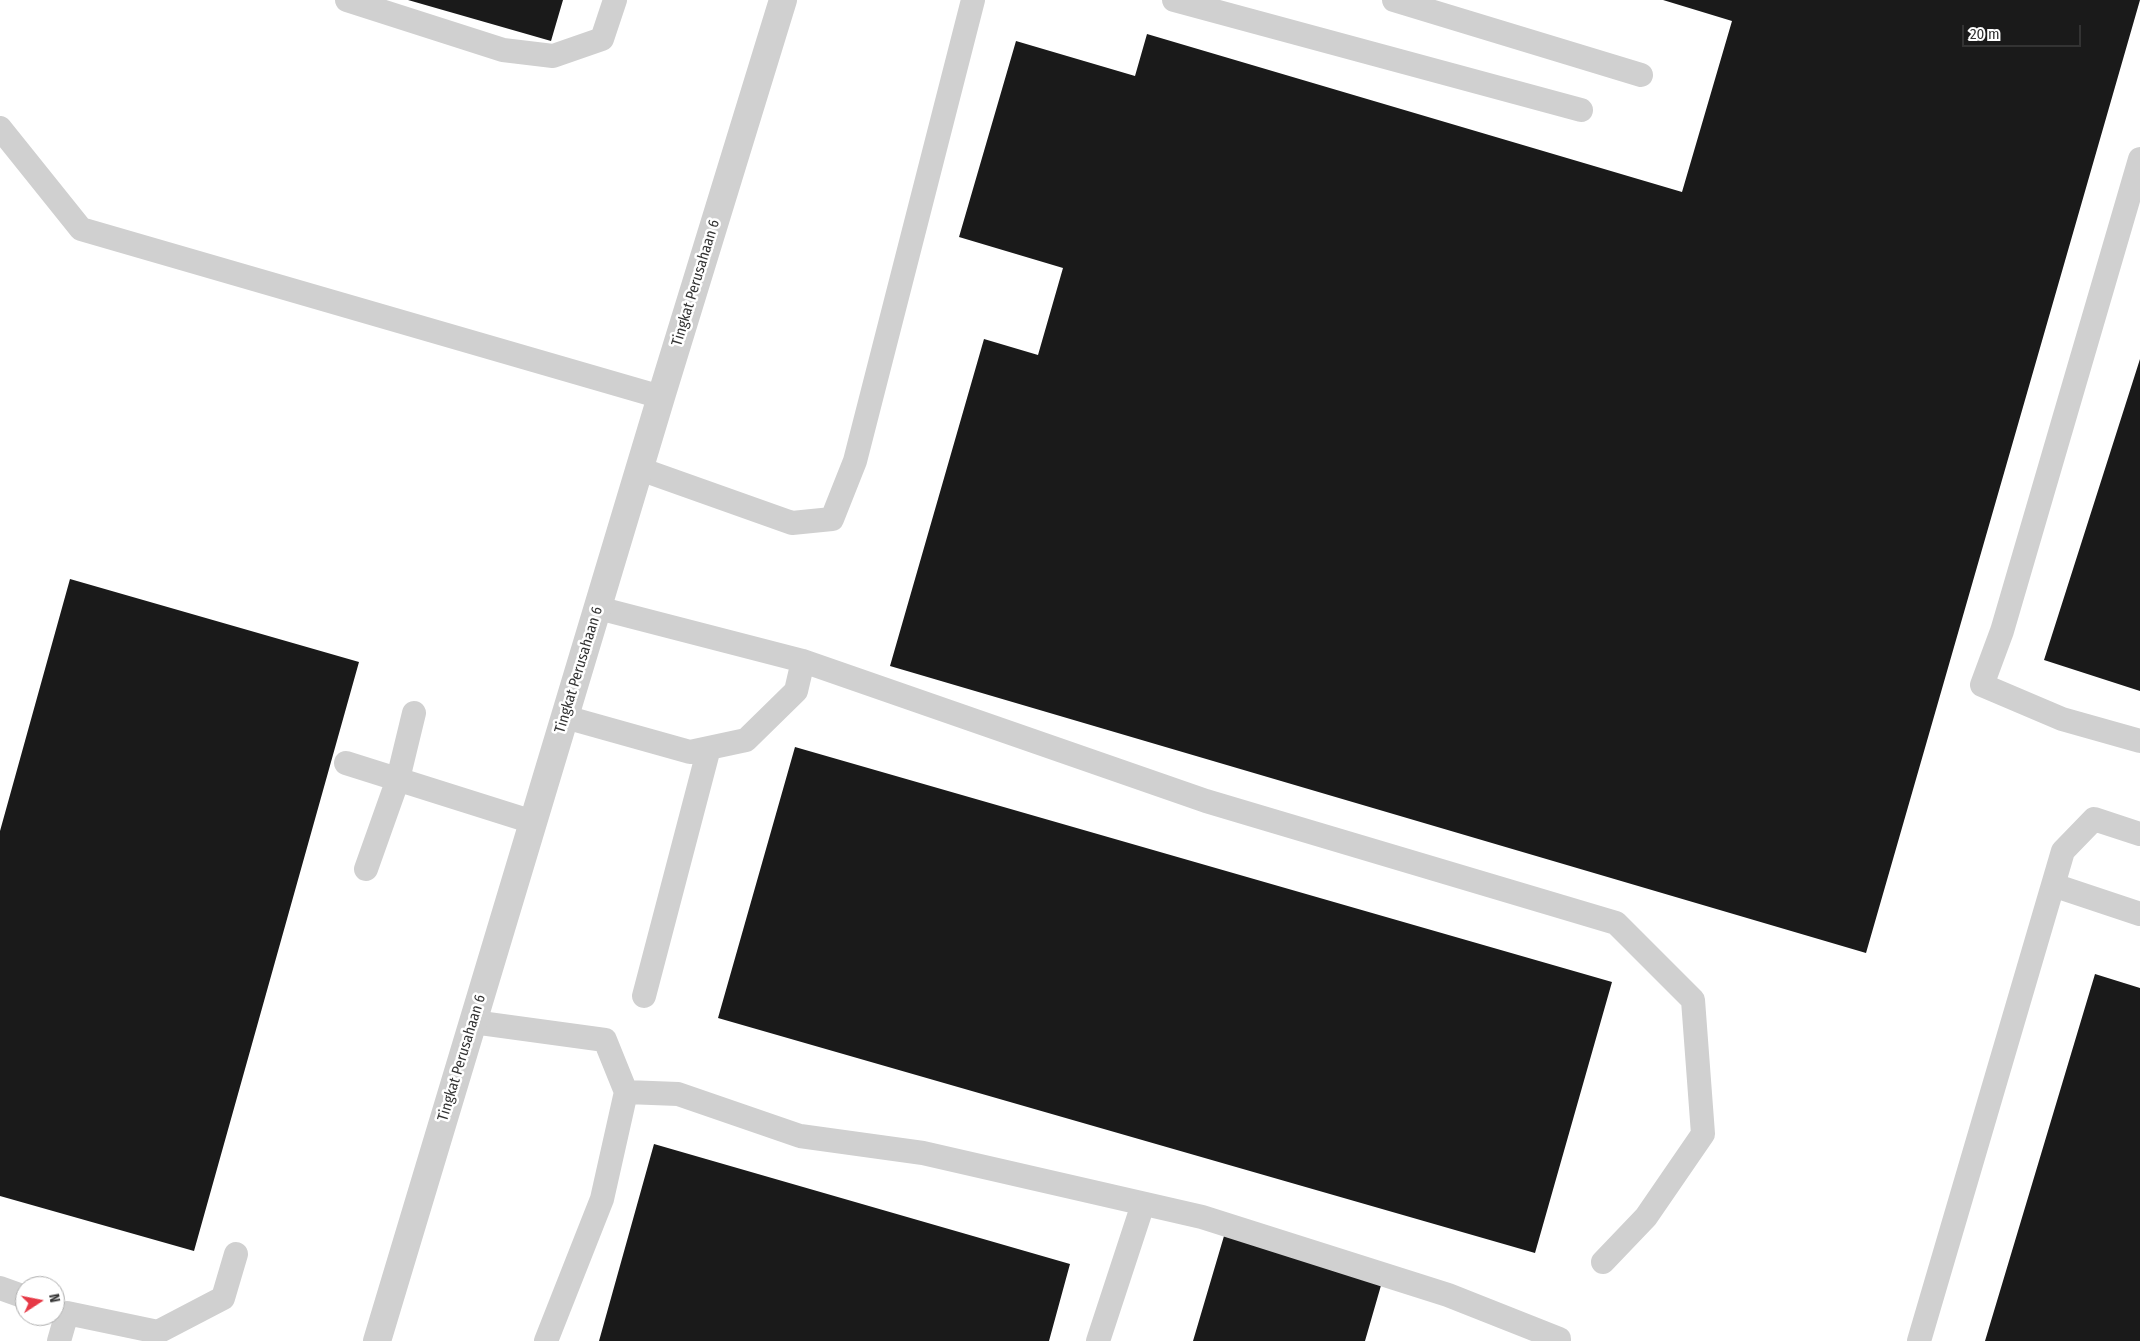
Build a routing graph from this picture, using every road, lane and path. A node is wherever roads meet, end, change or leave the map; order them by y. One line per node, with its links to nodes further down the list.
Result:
1 (346, 0): 2 (lane)
2 (615, 0)
3 (783, 0): 11 (street, Tingkat Perusahaan 6)
4 (973, 0): 12 (lane)
5 (1174, 0): 8 (lane)
6 (1394, 0): 7 (lane)
7 (1641, 75)
8 (1581, 110)
9 (0, 128): 11 (lane)
10 (2140, 159): 17 (lane)
11 (661, 397): 12 (street, Tingkat Perusahaan 6)
12 (640, 469): 13 (street, Tingkat Perusahaan 6)
13 (598, 608): 14 (lane); 16 (street, Tingkat Perusahaan 6)
14 (802, 661): 18 (lane); 31 (lane)
15 (414, 713): 20 (lane)
16 (565, 718): 18 (lane); 21 (street, Tingkat Perusahaan 6)
17 (2140, 741)
18 (709, 748): 26 (lane)
19 (346, 763): 20 (lane)
20 (398, 780): 21 (lane); 23 (lane)
21 (533, 822): 27 (street, Tingkat Perusahaan 6)
22 (2140, 834): 24 (lane)
23 (366, 869)
24 (2053, 885): 25 (lane); 41 (lane)
25 (2140, 914)
26 (644, 996)
27 (473, 1022): 28 (lane); 37 (street, Tingkat Perusahaan 6)
28 (626, 1092): 29 (lane); 38 (lane)
29 (1143, 1204): 39 (lane); 40 (lane)
30 (236, 1254): 34 (lane)
31 (1604, 1262)
32 (0, 1288): 33 (lane)
33 (15, 1293)
34 (65, 1312)
35 (60, 1326): 36 (lane)
36 (59, 1341)
37 (377, 1341)
38 (546, 1341)
39 (1098, 1341)
40 (1559, 1341)
41 (1919, 1341)

